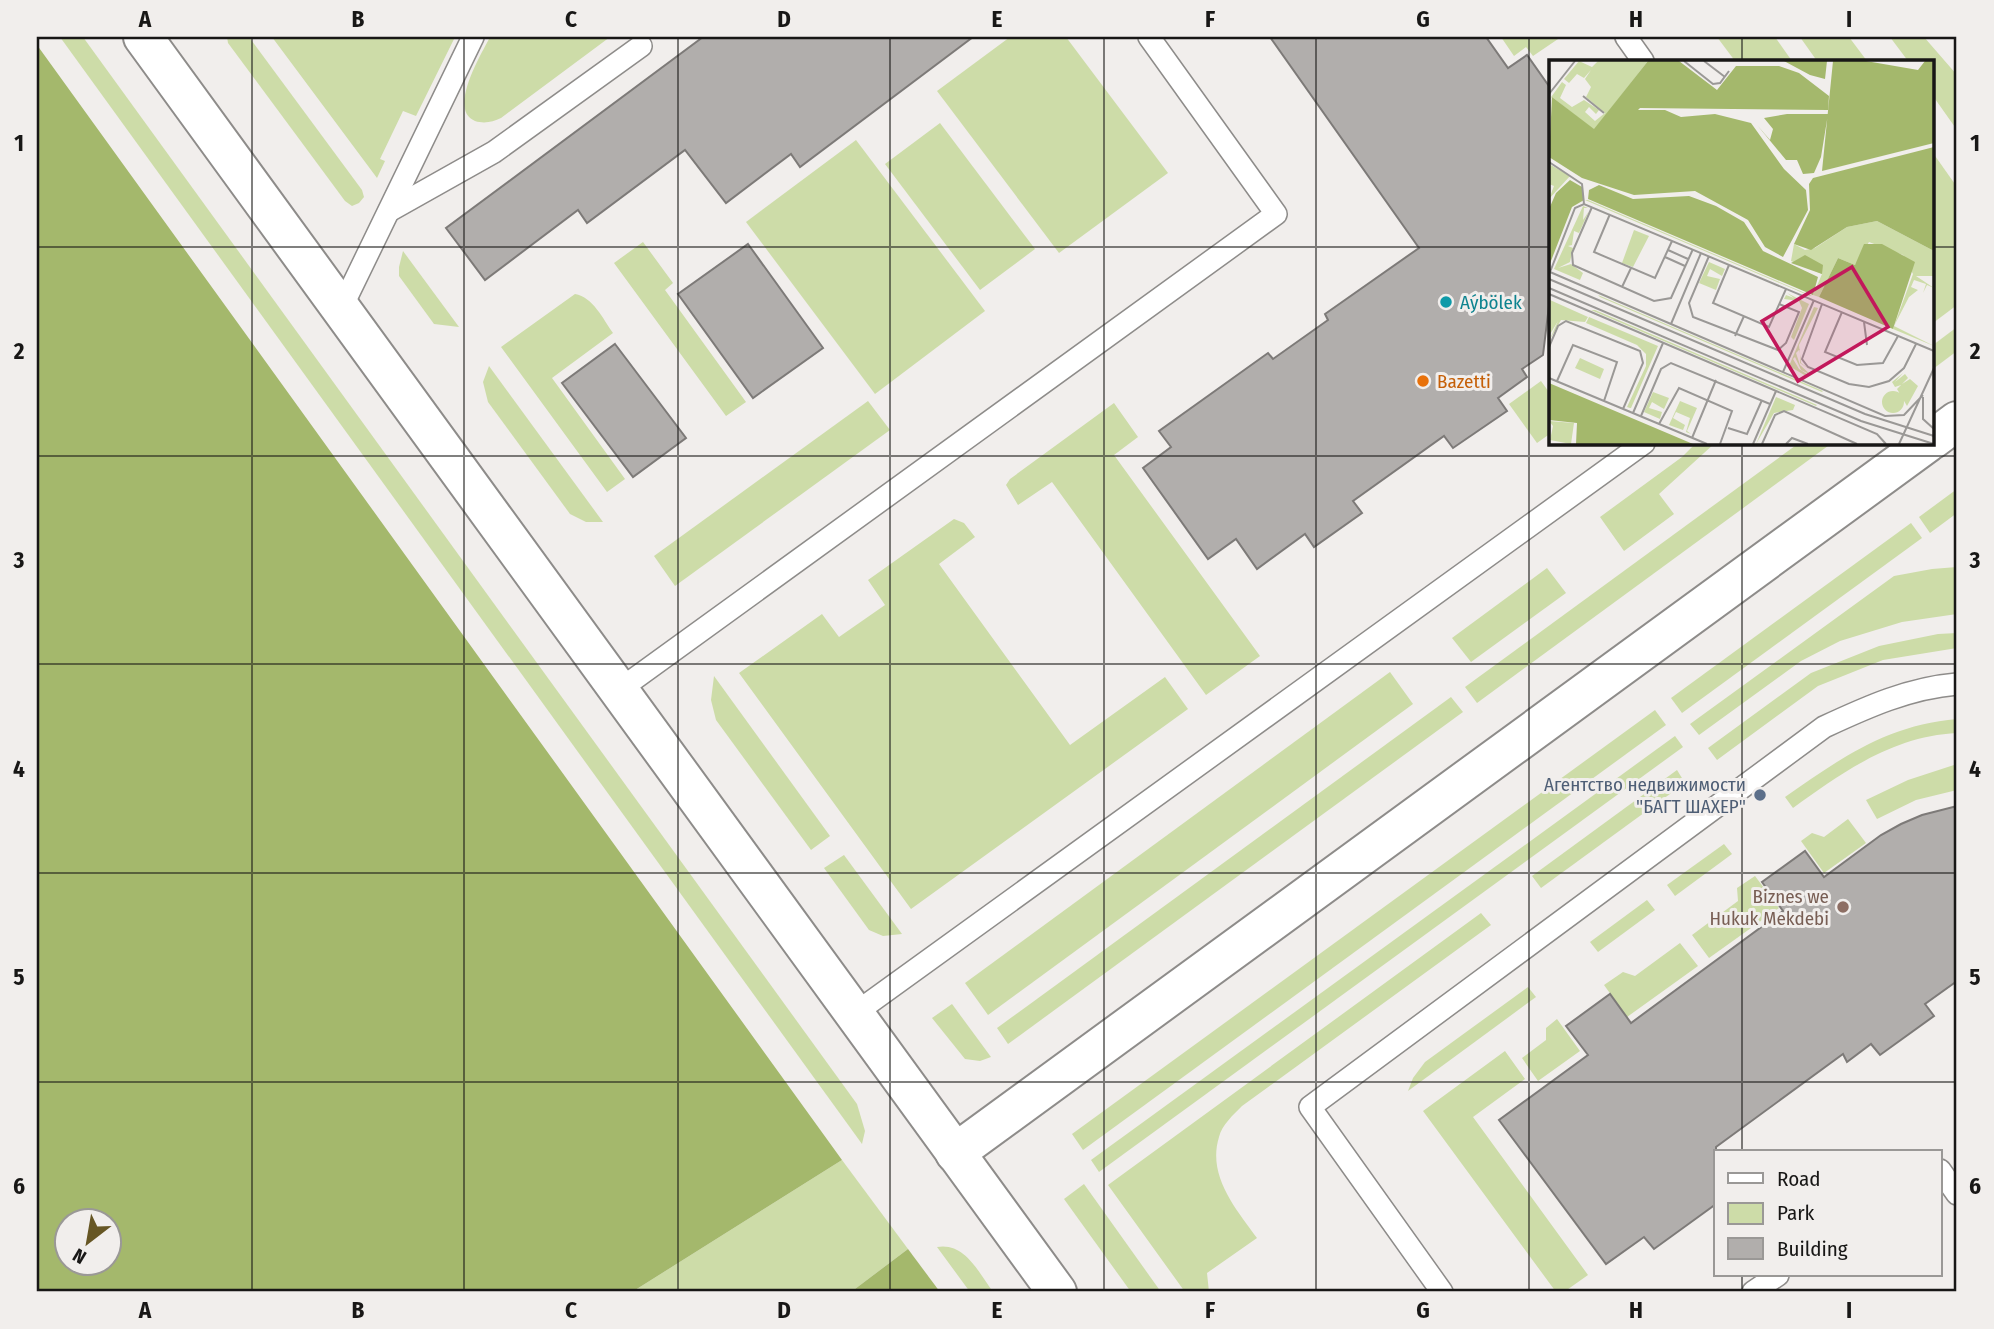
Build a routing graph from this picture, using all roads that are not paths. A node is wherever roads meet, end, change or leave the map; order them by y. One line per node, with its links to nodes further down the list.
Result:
1 (473, 37): 7 (lane)
2 (1149, 37): 14 (lane)
3 (1626, 37): 6 (lane)
4 (156, 42): 8 (street)
5 (641, 46): 7 (lane)
6 (1642, 60)
7 (389, 211): 8 (lane)
8 (341, 309): 14 (street)
9 (1957, 421): 10 (street)
10 (1934, 438)
11 (1643, 444): 15 (lane)
12 (1926, 444): 16 (street)
13 (1957, 684): 21 (lane)
14 (619, 691): 15 (street)
15 (854, 1014): 16 (street)
16 (956, 1153): 20 (street)
17 (1941, 1171): 18 (lane)
18 (1957, 1194)
19 (1777, 1276): 22 (lane)
20 (1056, 1292)
21 (1441, 1292)
22 (1753, 1292)

